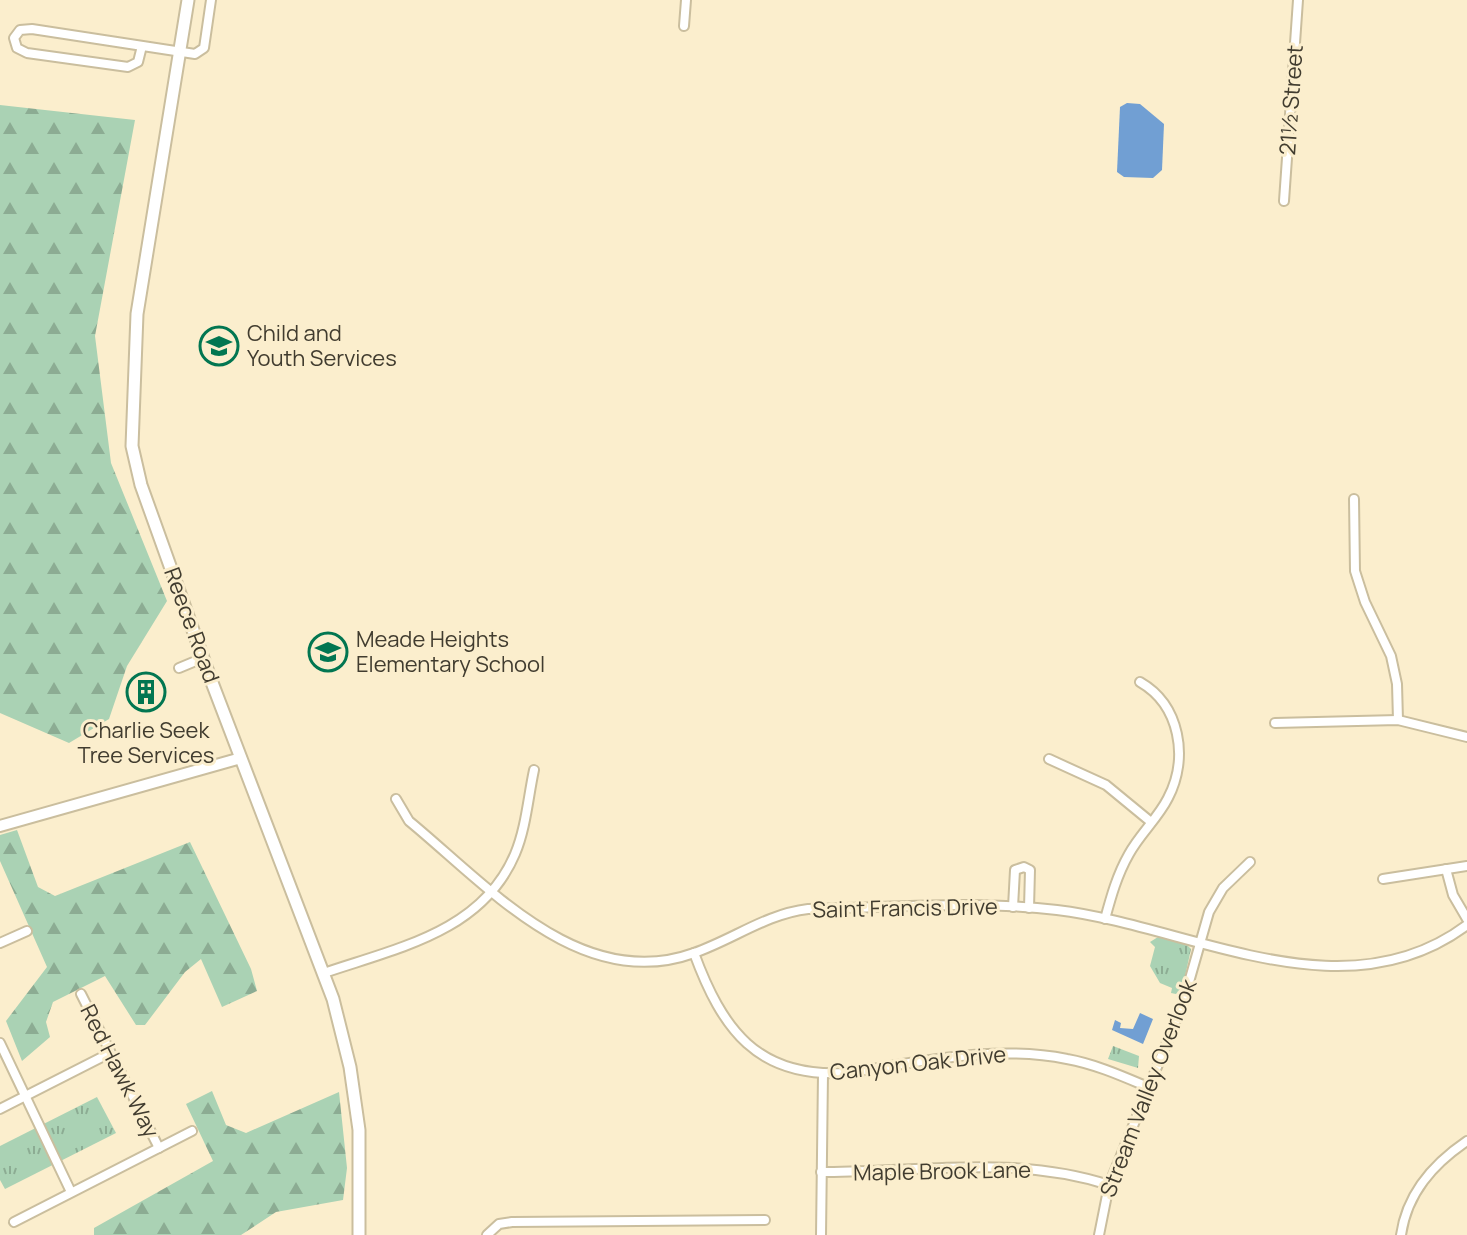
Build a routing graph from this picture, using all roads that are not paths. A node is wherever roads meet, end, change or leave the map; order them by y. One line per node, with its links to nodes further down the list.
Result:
1 (188, 0): 7 (main road, Reece Road)
2 (211, 0): 7 (street)
3 (686, 0): 5 (street)
4 (1298, 0): 8 (street, 21½ Street)
5 (684, 26)
6 (142, 46): 6 (street); 7 (street)
7 (179, 52): 10 (main road, Reece Road)
8 (1284, 201)
9 (1354, 499): 13 (street)
10 (203, 658): 11 (street); 16 (main road, Reece Road)
11 (179, 668)
12 (1140, 682): 20 (street)
13 (1398, 720): 14 (street); 15 (street)
14 (1275, 723)
15 (1467, 737)
16 (241, 758): 21 (street); 35 (main road, Reece Road)
17 (1049, 759): 20 (street)
18 (534, 770): 26 (street)
19 (396, 799): 26 (street, Saint Francis Drive)
20 (1151, 822): 29 (street)
21 (0, 826)
22 (1250, 862): 33 (street, Stream Valley Overlook)
23 (1467, 866): 24 (street)
24 (1446, 869): 25 (street); 30 (street)
25 (1383, 879)
26 (493, 890): 34 (street, Saint Francis Drive); 35 (street)
27 (1013, 907): 28 (street, Saint Francis Drive); 28 (street); 34 (street, Saint Francis Drive)
28 (1029, 908): 29 (street, Saint Francis Drive)
29 (1105, 919): 33 (street, Saint Francis Drive)
30 (1467, 922): 33 (street, Saint Francis Drive)
31 (27, 931): 32 (street)
32 (0, 943)
33 (1200, 943): 40 (street, Stream Valley Overlook)
34 (694, 953): 39 (street, Canyon Oak Drive)
35 (324, 973): 51 (main road, Reece Road)
36 (81, 994): 38 (street, Red Hawk Way)
37 (0, 1043): 41 (street)
38 (110, 1053): 41 (street); 45 (street, Red Hawk Way)
39 (823, 1074): 40 (street, Canyon Oak Drive); 46 (street)
40 (1148, 1087): 47 (street, Stream Valley Overlook)
41 (23, 1097): 42 (street); 48 (street)
42 (0, 1109)
43 (192, 1131): 45 (street)
44 (1467, 1141): 55 (street)
45 (159, 1148): 48 (street)
46 (821, 1172): 47 (street, Maple Brook Lane); 53 (street)
47 (1109, 1185): 54 (street, Stream Valley Overlook)
48 (71, 1192): 50 (street)
49 (765, 1220): 52 (street)
50 (14, 1222)
51 (359, 1235)
52 (487, 1235)
53 (821, 1235)
54 (1099, 1235)
55 (1401, 1235)

